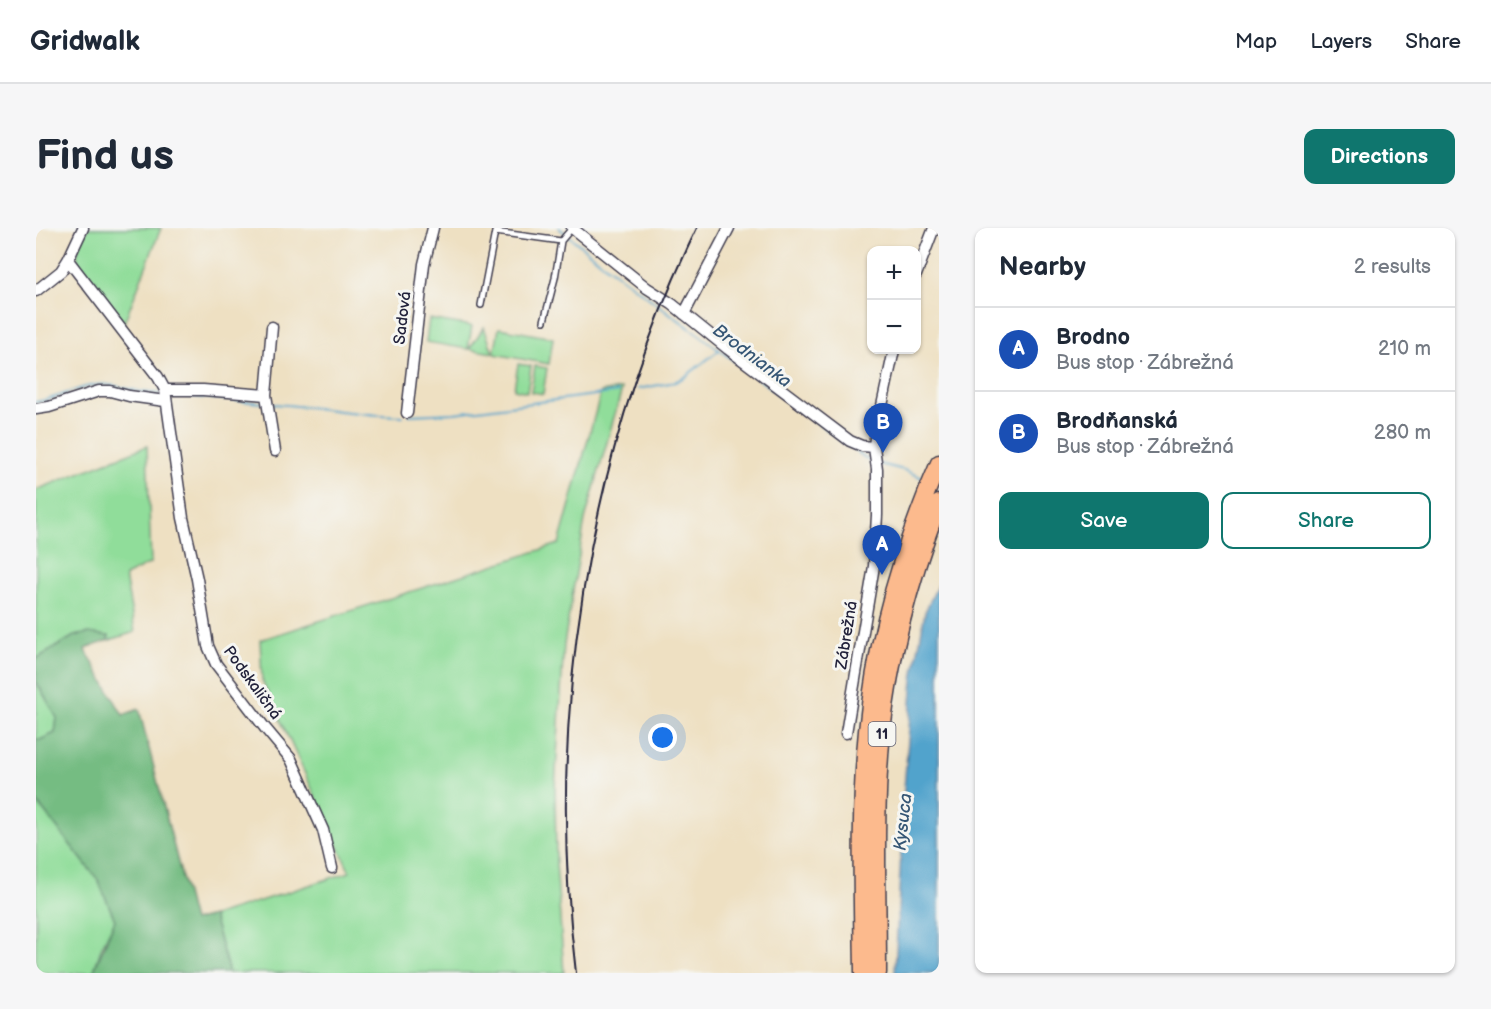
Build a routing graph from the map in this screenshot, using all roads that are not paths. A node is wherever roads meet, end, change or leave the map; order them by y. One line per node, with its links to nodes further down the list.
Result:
1 (83, 228): 7 (street)
2 (433, 228): 18 (street, Sadová)
3 (729, 228): 11 (street)
4 (934, 228): 8 (street)
5 (571, 229): 6 (lane); 11 (street)
6 (563, 239): 10 (lane); 12 (lane)
7 (68, 261): 9 (street); 15 (street, Podskaličná)
8 (921, 262)
9 (36, 291)
10 (480, 305)
11 (684, 314): 19 (street)
12 (544, 321)
13 (272, 327): 16 (street)
14 (893, 354): 19 (street, Zábrežná)
15 (165, 395): 16 (street); 17 (street); 24 (street, Podskaličná)
16 (267, 401): 20 (street)
17 (36, 409)
18 (407, 413)
19 (874, 447): 23 (street, Zábrežná)
20 (275, 451)
21 (937, 468): 22 (main road, 11)
22 (933, 497): 25 (main road, 11); 26 (main road, 11)
23 (846, 733)
24 (332, 868)
25 (863, 973)
26 (878, 973)

